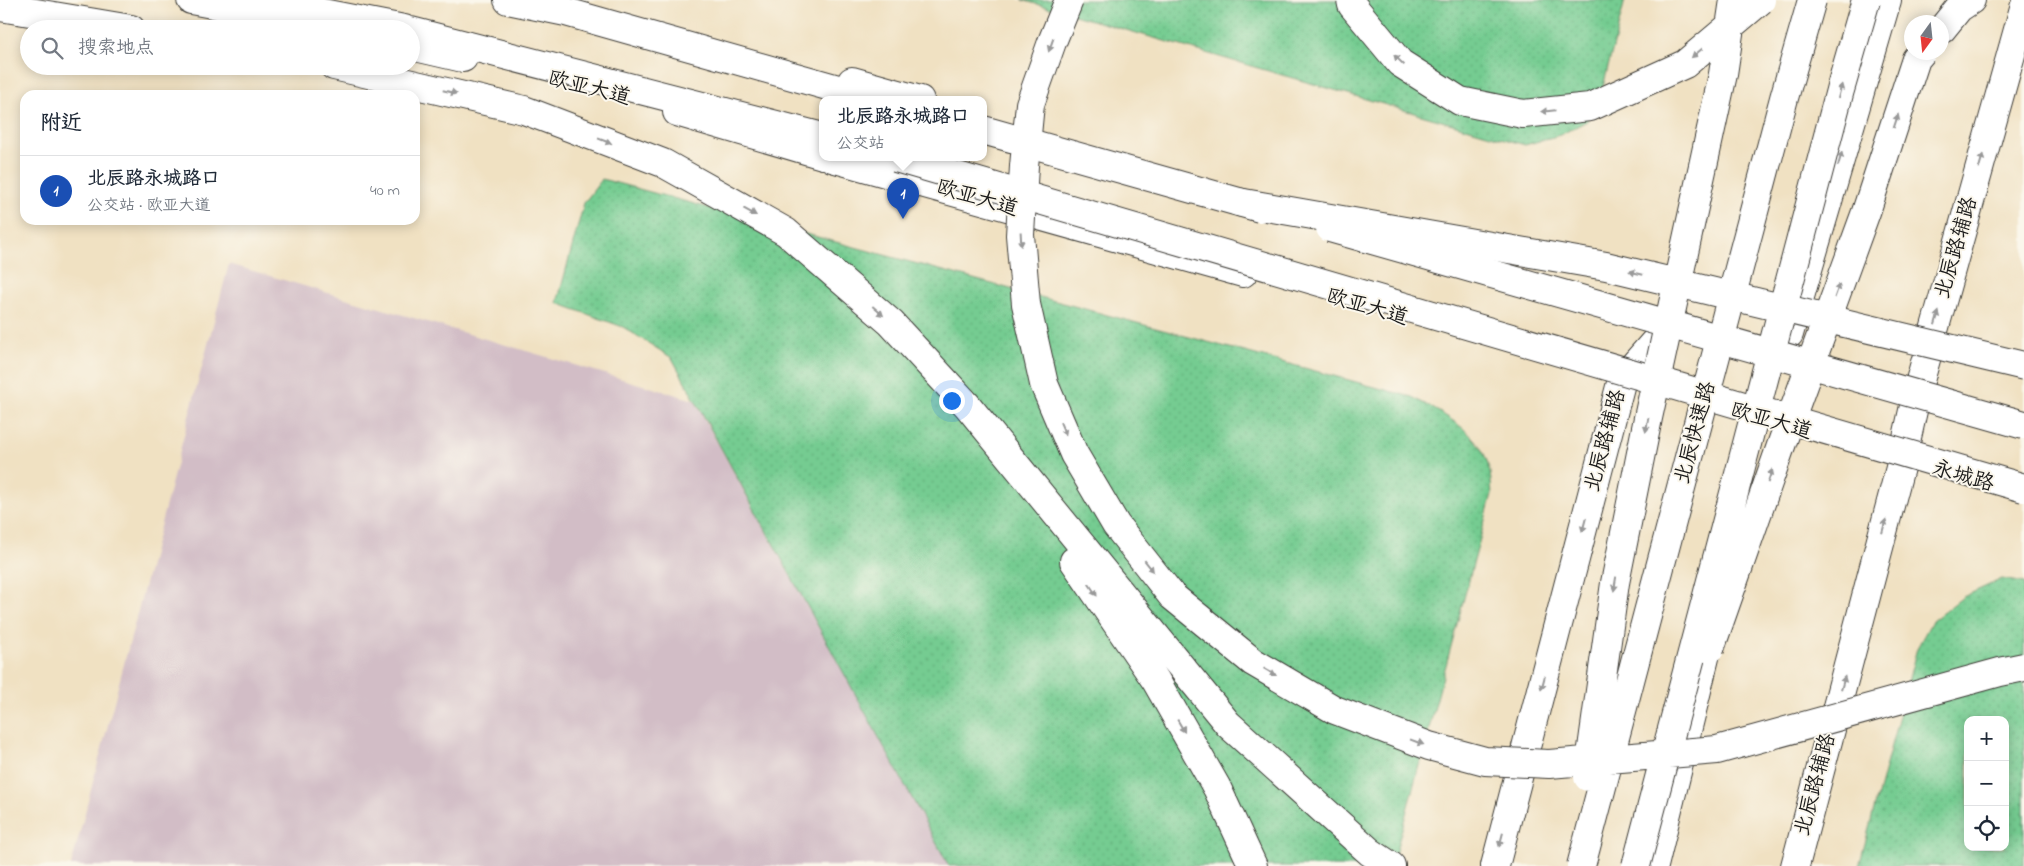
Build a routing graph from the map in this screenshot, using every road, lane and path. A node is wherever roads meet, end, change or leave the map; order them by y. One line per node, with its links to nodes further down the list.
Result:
1 (190, 0): 17 (main road)
2 (256, 0): 18 (main road)
3 (508, 0): 24 (main road)
4 (555, 0): 25 (main road)
5 (1069, 0): 47 (main road, one-way to 47, bridge)
6 (1351, 0): 8 (main road, one-way to 6, bridge)
7 (1736, 0): 33 (main road, 北辰路辅路); 53 (main road, one-way to 53, bridge)
8 (1761, 0)
9 (1804, 0): 34 (main road)
10 (1812, 0): 54 (main road, 北辰快速路, bridge)
11 (1866, 0): 48 (main road, one-way to 11, bridge)
12 (1887, 0): 35 (main road, one-way to 12)
13 (1971, 0): 19 (main road)
14 (0, 7): 16 (main road)
15 (2024, 8): 38 (main road, 北辰路辅路, one-way to 15)
16 (77, 20)
17 (294, 20)
18 (358, 20)
19 (1949, 21)
20 (420, 33): 28 (main road)
21 (420, 48): 29 (main road, 欧亚大道)
22 (1916, 60): 48 (main road, one-way to 22, bridge)
23 (373, 75): 40 (main road, one-way to 40)
24 (863, 96)
25 (905, 96)
26 (987, 119): 33 (main road)
27 (987, 131): 32 (main road, bridge)
28 (819, 136)
29 (819, 154)
30 (843, 161): 37 (main road, 欧亚大道)
31 (906, 161): 45 (main road, bridge)
32 (1238, 202): 36 (main road, one-way to 32, bridge); 43 (main road, bridge)
33 (1674, 320): 34 (main road); 37 (main road, 北辰路辅路)
34 (1716, 330): 35 (main road); 39 (main road)
35 (1784, 351): 38 (main road); 42 (main road)
36 (2024, 366)
37 (1622, 379): 39 (main road, 欧亚大道); 51 (main road, 北辰路辅路, one-way to 51)
38 (1918, 388): 41 (main road); 44 (main road, 北辰路辅路)
39 (1696, 401): 42 (main road, 欧亚大道); 52 (main road)
40 (966, 405): 49 (main road, one-way to 49); 50 (main road)
41 (2024, 418)
42 (1763, 420): 44 (main road, 欧亚大道); 48 (main road)
43 (2024, 425)
44 (1902, 460): 46 (main road, 永城路); 55 (main road, 北辰路辅路, one-way to 44)
45 (2024, 488)
46 (2024, 495)
47 (2024, 667)
48 (1643, 862)
49 (1253, 866)
50 (1391, 866)
51 (1495, 866)
52 (1571, 866)
53 (1576, 866)
54 (1581, 866)
55 (1795, 866)

